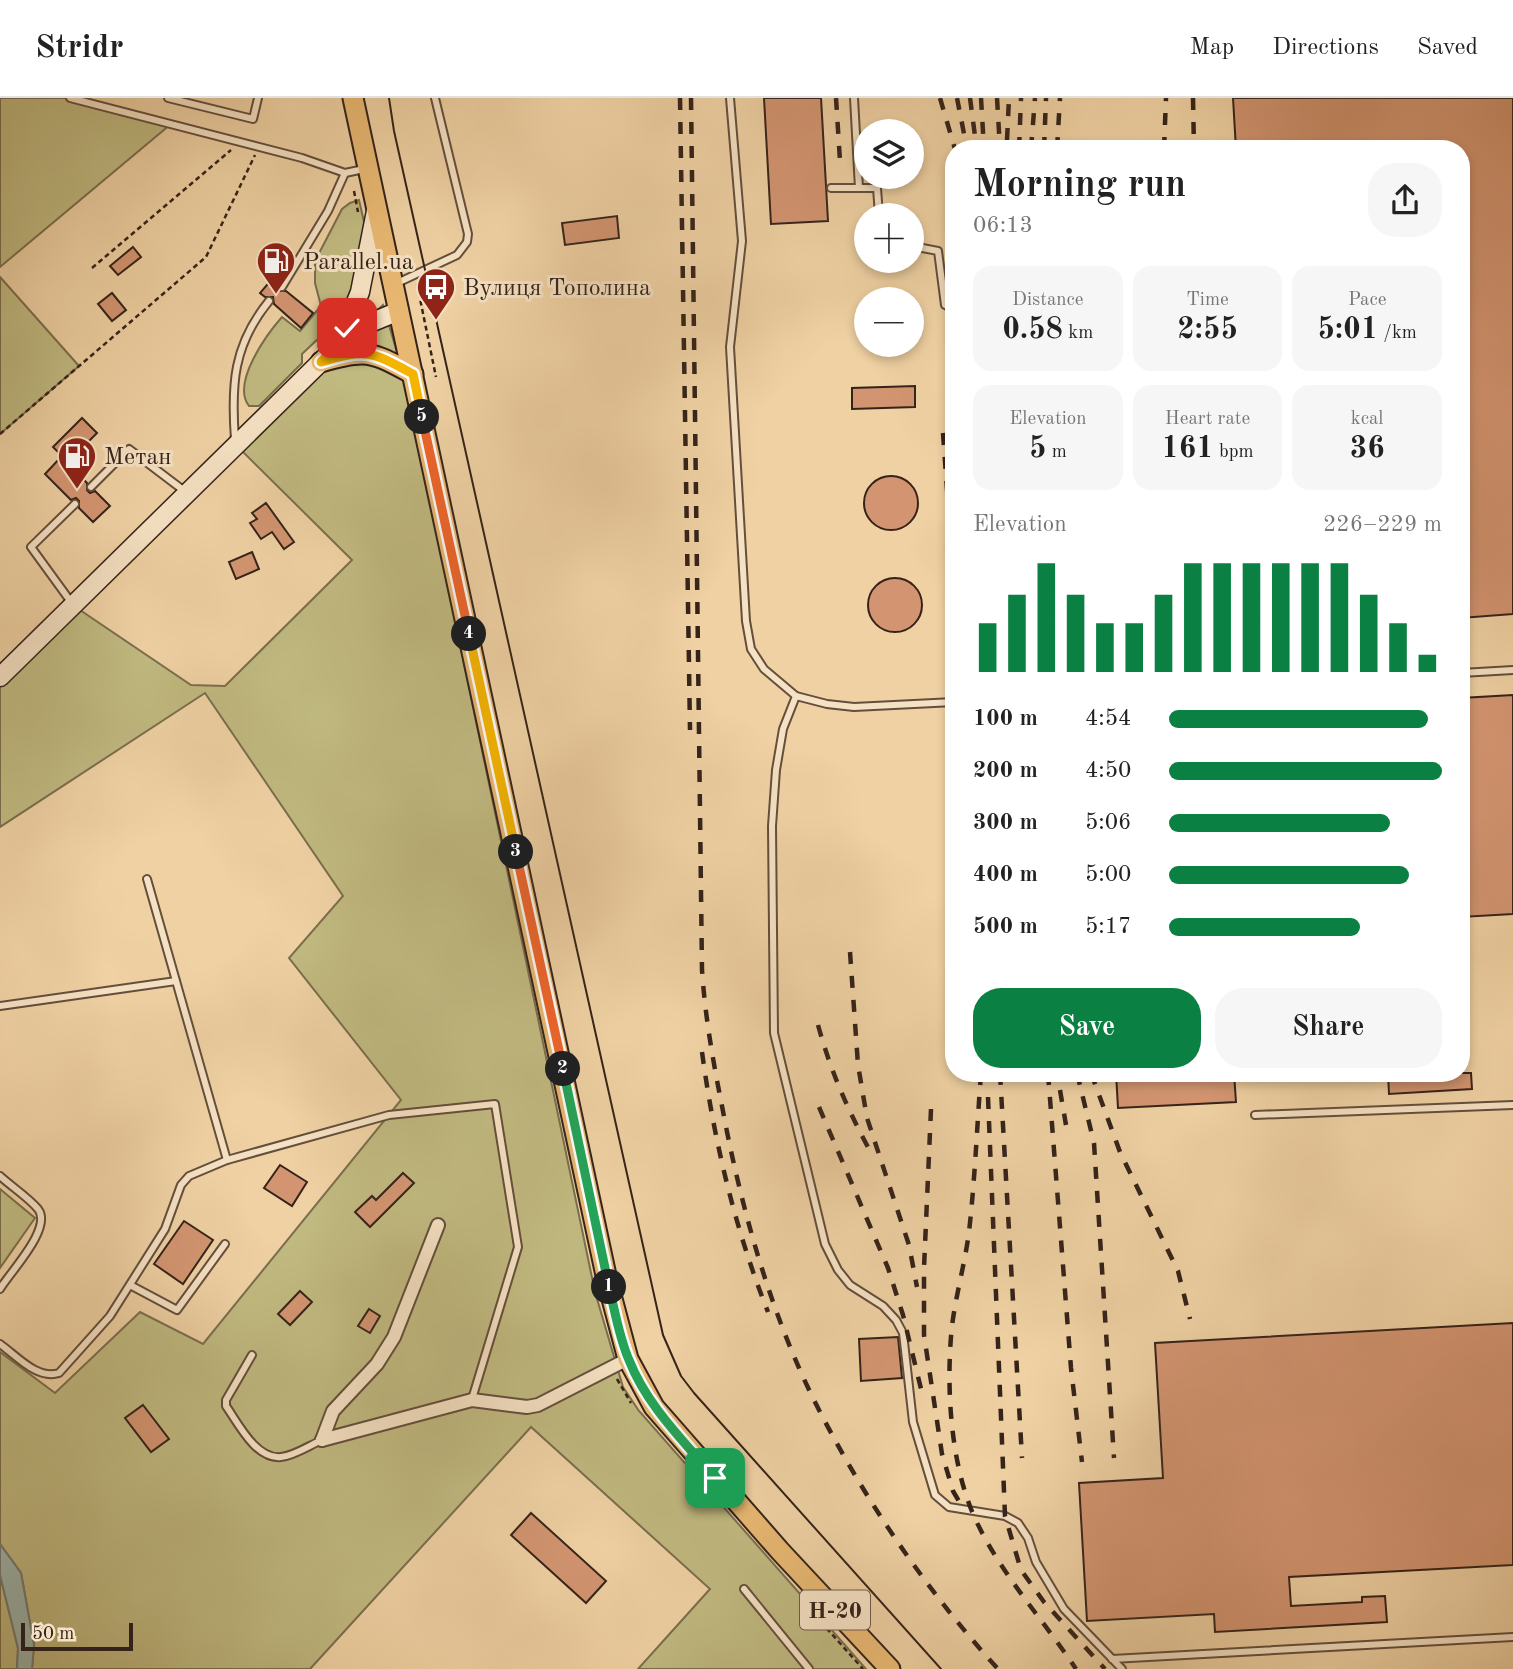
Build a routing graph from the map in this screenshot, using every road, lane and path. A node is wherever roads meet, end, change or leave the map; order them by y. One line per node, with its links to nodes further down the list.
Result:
1 (70, 98): 9 (lane)
2 (168, 98): 3 (lane)
3 (258, 98)
4 (353, 98): 11 (main road)
5 (435, 98): 18 (lane)
6 (730, 98): 37 (lane)
7 (854, 98): 8 (lane)
8 (855, 119)
9 (240, 142): 10 (lane); 17 (path)
10 (259, 147): 11 (lane); 28 (path)
11 (354, 171): 14 (main road); 15 (path); 20 (lane)
12 (831, 188): 13 (lane)
13 (854, 188)
14 (377, 206): 19 (main road); 24 (main road)
15 (361, 224)
16 (924, 249): 22 (lane)
17 (92, 268)
18 (415, 274): 19 (lane); 27 (path)
19 (393, 285): 23 (main road)
20 (282, 287)
21 (270, 301): 29 (lane)
22 (945, 305)
23 (399, 311): 24 (main road); 26 (main road)
24 (338, 345): 25 (main road)
25 (321, 362): 26 (main road); 29 (main road)
26 (413, 374): 52 (main road, Н-20)
27 (436, 377)
28 (0, 434)
29 (236, 446): 31 (main road)
30 (91, 487): 31 (lane)
31 (188, 494): 33 (main road)
32 (75, 504): 33 (lane)
33 (75, 606): 36 (main road)
34 (1513, 670): 35 (lane)
35 (1470, 672)
36 (0, 677)
37 (796, 696): 38 (lane); 57 (lane)
38 (945, 702)
39 (147, 879): 40 (lane)
40 (176, 981): 41 (lane); 44 (lane)
41 (0, 1006)
42 (1513, 1105): 43 (lane)
43 (1255, 1115)
44 (227, 1160): 48 (lane); 53 (lane)
45 (0, 1177): 49 (lane)
46 (438, 1225): 54 (street)
47 (225, 1244): 48 (lane)
48 (130, 1285): 50 (lane)
49 (0, 1289)
50 (0, 1344)
51 (252, 1355): 54 (lane)
52 (628, 1359): 53 (street); 59 (main road, Н-20)
53 (472, 1399): 54 (street)
54 (323, 1440)
55 (744, 1590): 58 (lane)
56 (1513, 1637): 57 (lane)
57 (1112, 1659): 60 (lane)
58 (808, 1669)
59 (890, 1669)
60 (1122, 1669)

